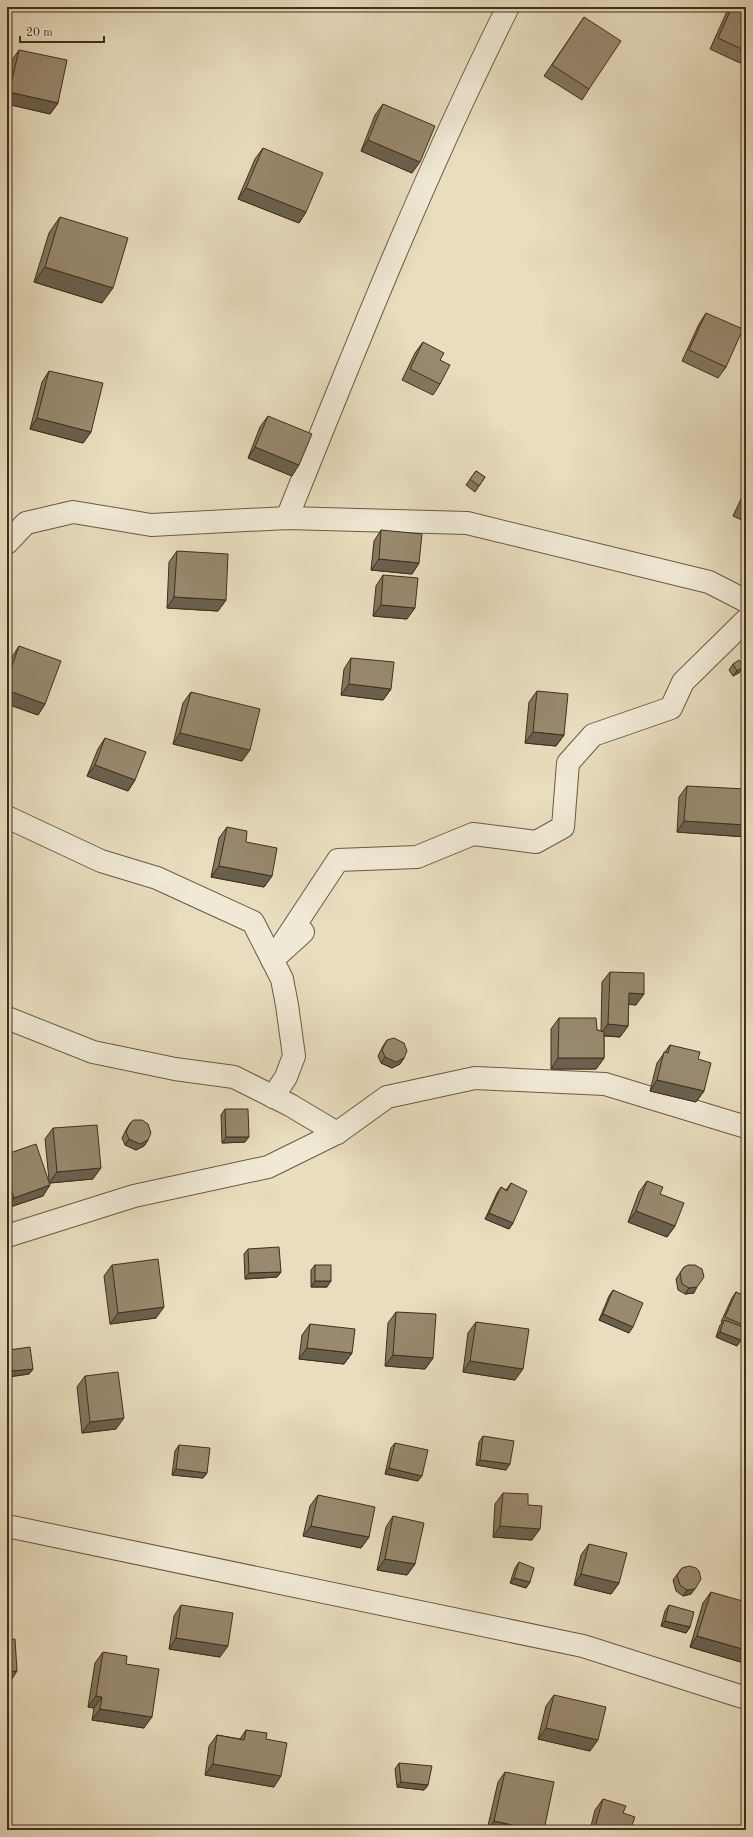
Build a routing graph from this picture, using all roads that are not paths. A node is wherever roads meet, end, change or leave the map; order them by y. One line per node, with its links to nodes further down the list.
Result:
1 (508, 7): 2 (street)
2 (287, 518): 3 (street); 4 (street)
3 (7, 543)
4 (746, 601)
5 (746, 620): 8 (street)
6 (7, 817): 8 (street)
7 (303, 932): 8 (street)
8 (272, 960): 10 (street)
9 (7, 1018): 10 (street)
10 (273, 1097): 12 (street)
11 (746, 1127): 12 (street)
12 (337, 1132): 13 (street)
13 (7, 1236)
14 (7, 1526): 15 (street)
15 (746, 1698)

